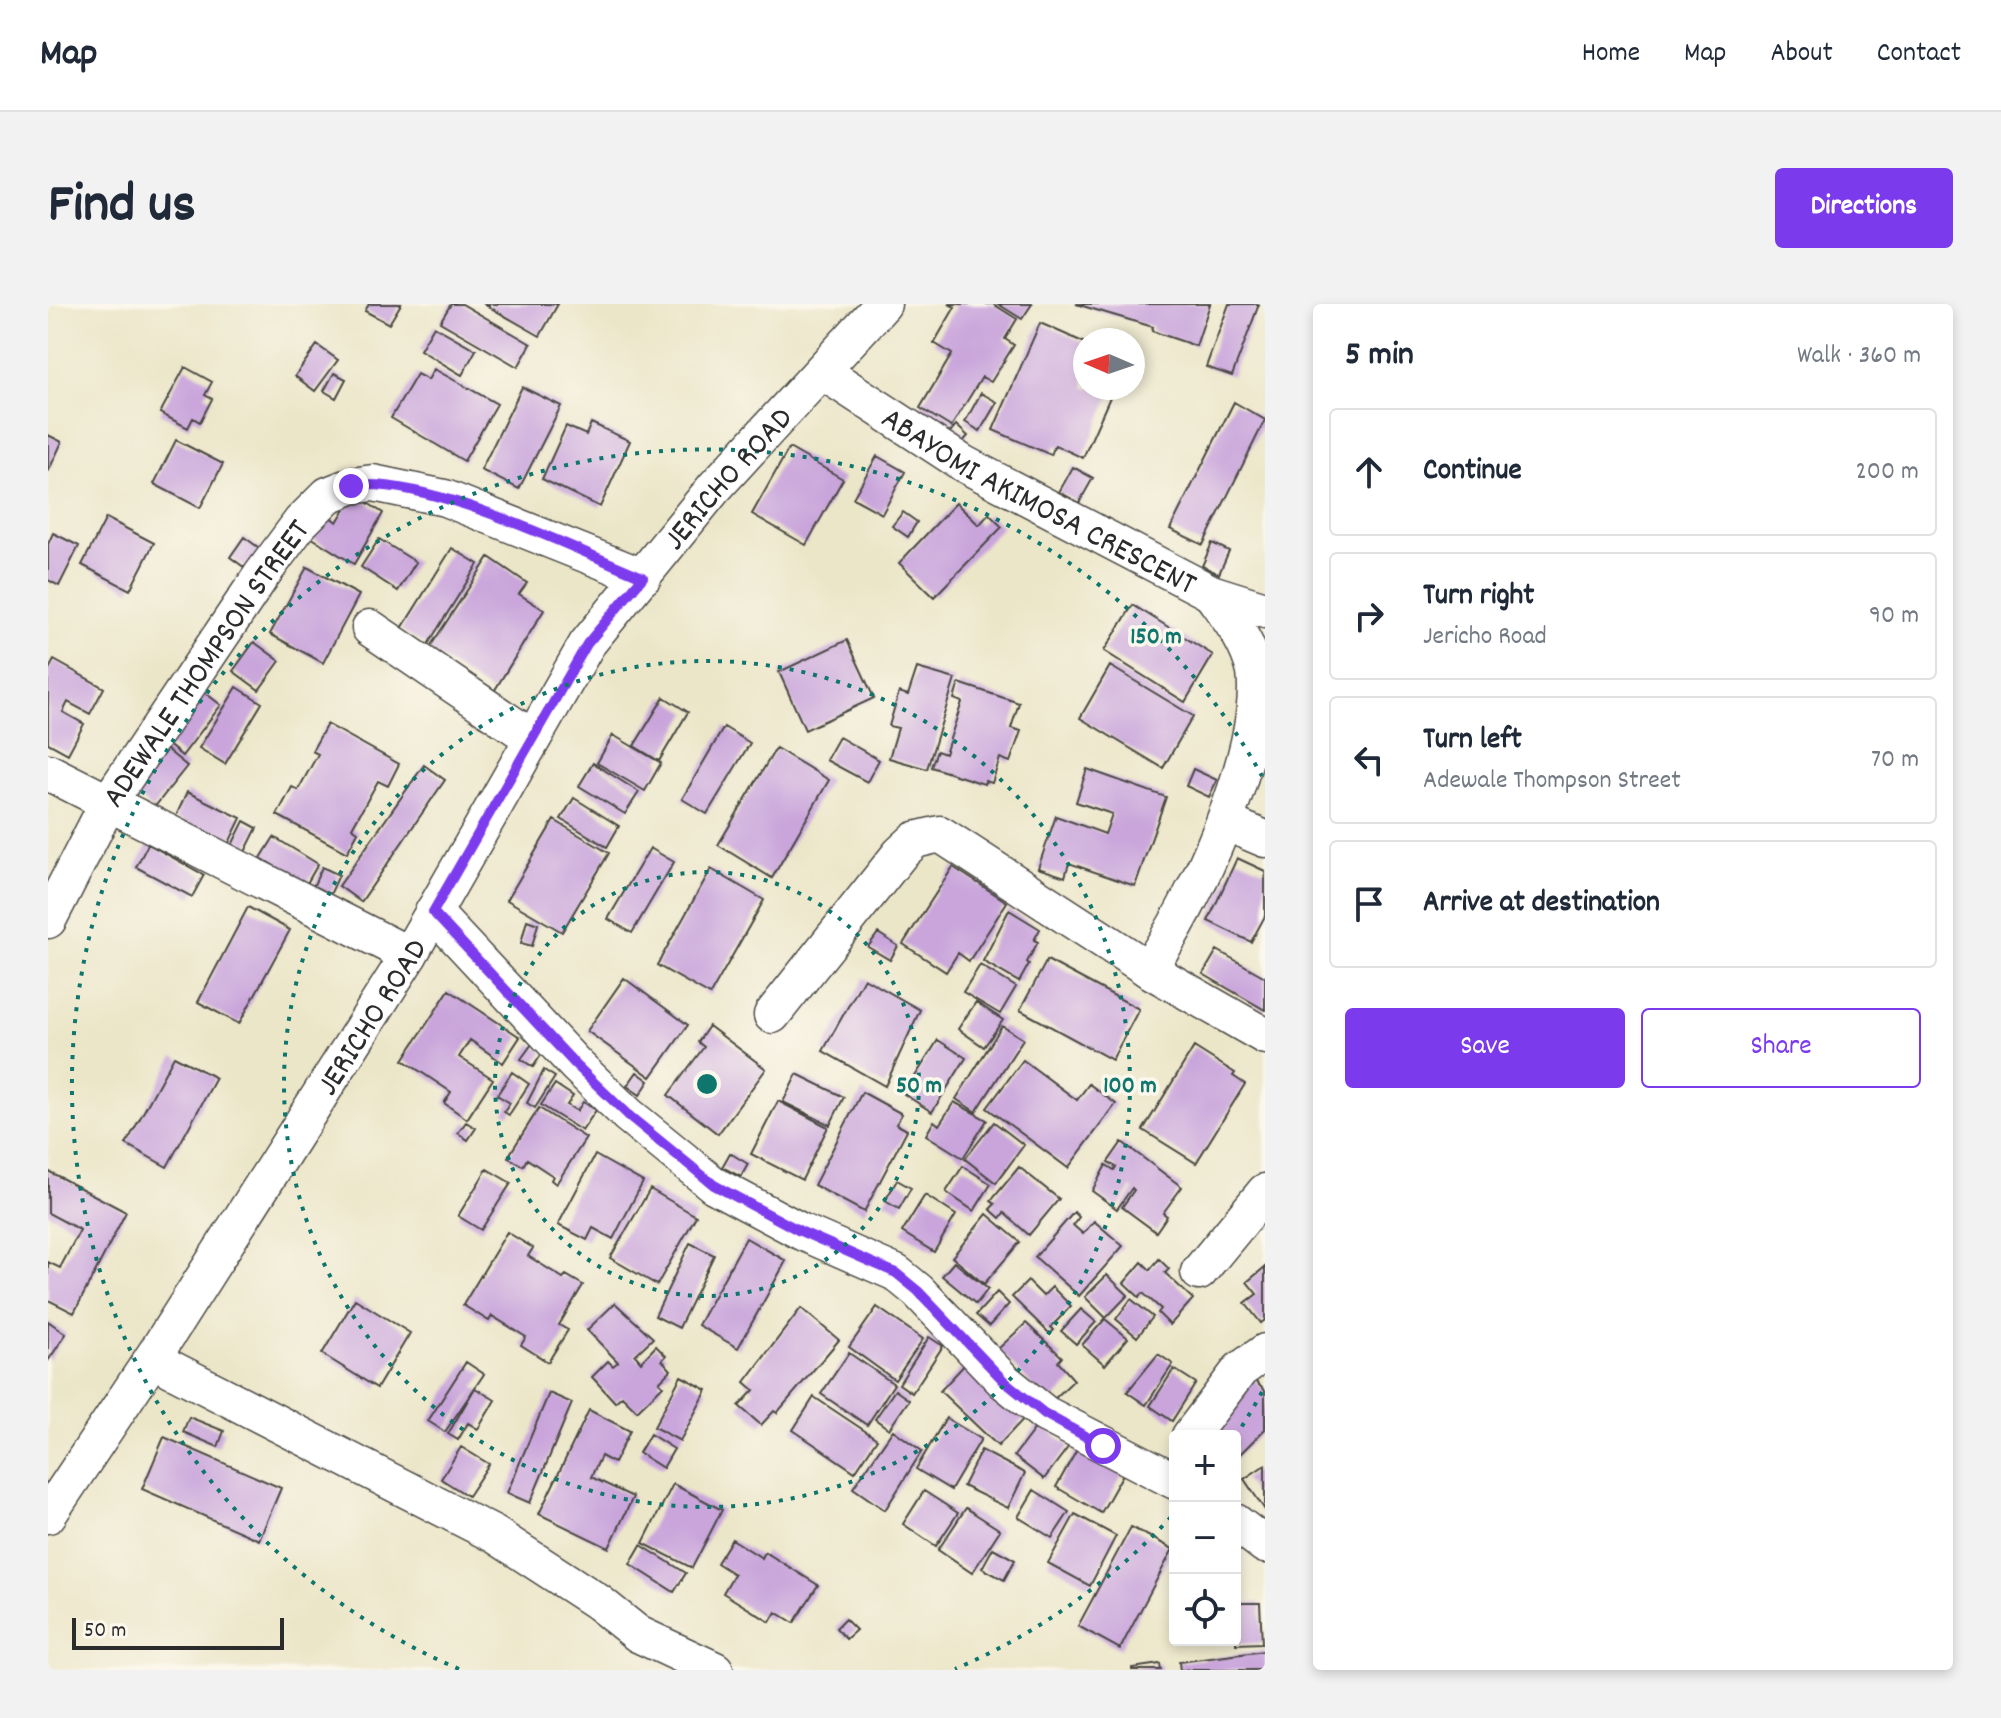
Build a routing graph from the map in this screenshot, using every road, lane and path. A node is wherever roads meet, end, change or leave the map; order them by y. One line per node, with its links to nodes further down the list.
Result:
1 (883, 304): 2 (street, JERICHO ROAD)
2 (823, 372): 3 (street, JERICHO ROAD); 4 (street, ABAYOMI AKIMOSA CRESCENT)
3 (643, 577): 7 (street, JERICHO ROAD); 9 (street, ADEWALE THOMPSON STREET)
4 (1211, 593): 5 (street, ABAYOMI AKIMOSA CRESCENT); 10 (street)
5 (1265, 610)
6 (370, 628): 7 (street)
7 (532, 738): 12 (street, JERICHO ROAD)
8 (48, 772): 9 (street)
9 (108, 803): 13 (street, ADEWALE THOMPSON STREET); 14 (street)
10 (1225, 822): 11 (street); 15 (street)
11 (1265, 839)
12 (433, 912): 14 (street, JERICHO ROAD); 23 (street)
13 (48, 920)
14 (409, 955): 21 (street, JERICHO ROAD)
15 (1148, 969): 16 (street); 17 (street)
16 (772, 1015)
17 (1265, 1036)
18 (1265, 1192): 19 (street)
19 (1199, 1272)
20 (1265, 1352): 22 (street)
21 (152, 1359): 24 (street, JERICHO ROAD); 27 (street)
22 (1195, 1430)
23 (1169, 1470)
24 (48, 1515)
25 (1241, 1527): 26 (street)
26 (1265, 1545)
27 (715, 1670)

